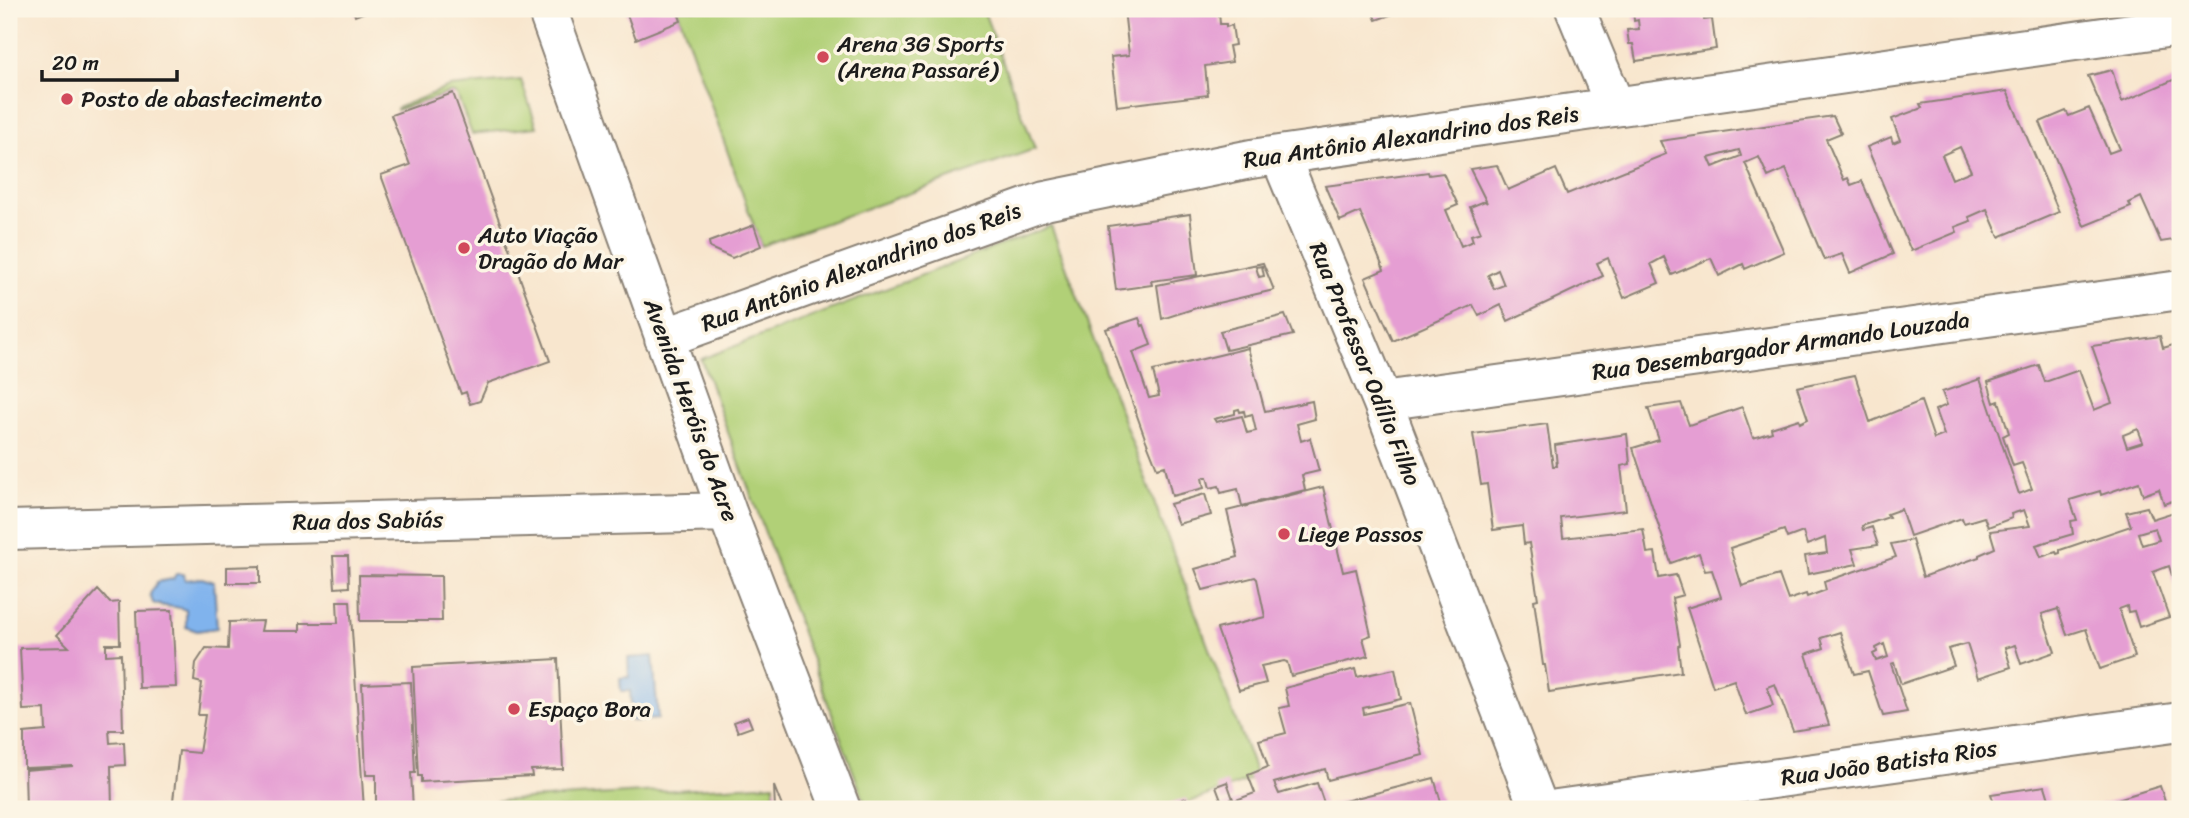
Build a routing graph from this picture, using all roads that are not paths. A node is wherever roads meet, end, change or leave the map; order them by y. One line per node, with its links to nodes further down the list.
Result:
1 (547, 9): 7 (street, Avenida Heróis do Acre)
2 (1575, 9): 4 (street)
3 (2180, 26): 4 (street, Rua Antônio Alexandrino dos Reis)
4 (1615, 106): 5 (street, Rua Antônio Alexandrino dos Reis)
5 (1280, 156): 7 (street, Rua Antônio Alexandrino dos Reis); 8 (street, Rua Professor Odílio Filho)
6 (2180, 290): 8 (street, Rua Desembargador Armando Louzada)
7 (664, 338): 9 (street, Avenida Heróis do Acre)
8 (1382, 401): 13 (street, Rua Professor Odílio Filho)
9 (727, 512): 10 (street, Rua dos Sabiás); 12 (street, Avenida Heróis do Acre)
10 (9, 530)
11 (2180, 722): 14 (street, Rua João Batista Rios)
12 (841, 809)
13 (1539, 809)
14 (1557, 809)

